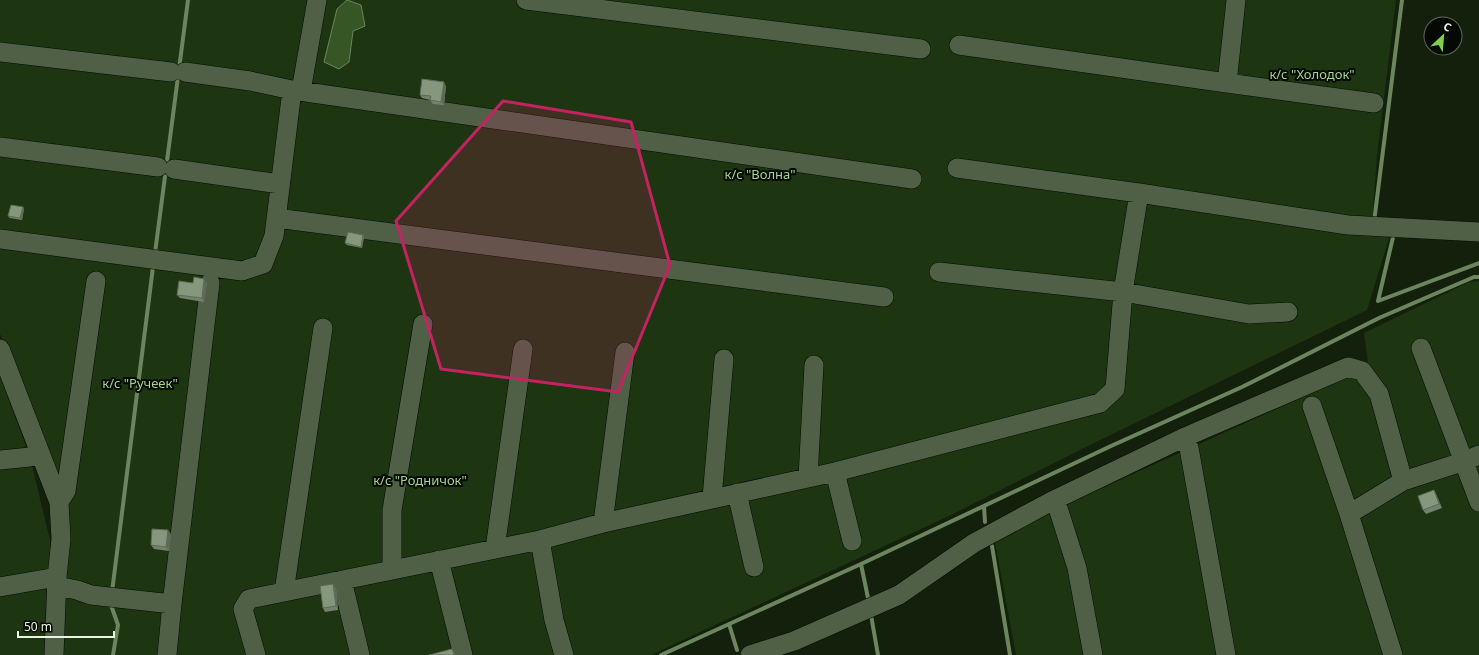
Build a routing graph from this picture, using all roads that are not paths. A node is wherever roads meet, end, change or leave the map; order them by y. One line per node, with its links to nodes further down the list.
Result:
1 (318, 0): 8 (lane)
2 (526, 0): 5 (lane)
3 (1236, 0): 7 (lane)
4 (959, 45): 7 (lane)
5 (921, 49)
6 (0, 52): 8 (lane)
7 (1227, 83): 9 (lane)
8 (296, 91): 12 (lane); 13 (lane)
9 (1374, 103)
10 (0, 147): 13 (lane)
11 (957, 168): 14 (lane)
12 (912, 179)
13 (280, 184): 15 (lane)
14 (1139, 193): 16 (lane); 21 (lane)
15 (276, 218): 17 (lane); 22 (lane)
16 (1479, 232)
17 (0, 239)
18 (940, 272): 21 (lane)
19 (96, 281): 42 (lane)
20 (210, 283): 57 (lane)
21 (1123, 292): 23 (lane); 37 (lane)
22 (884, 297)
23 (1288, 312)
24 (423, 324): 52 (lane)
25 (323, 328): 56 (lane)
26 (1421, 348): 35 (lane)
27 (0, 349): 42 (lane)
28 (523, 349): 49 (lane)
29 (625, 352): 46 (lane)
30 (724, 359): 41 (lane)
31 (814, 365): 38 (lane)
32 (1312, 406): 45 (lane)
33 (1183, 438): 39 (lane); 43 (lane); 66 (lane)
34 (30, 457): 36 (lane)
35 (1472, 458): 39 (lane); 44 (lane)
36 (0, 460)
37 (835, 472): 38 (lane); 48 (lane)
38 (808, 478): 40 (lane)
39 (1403, 481): 45 (lane)
40 (737, 493): 41 (lane); 51 (lane)
41 (712, 498): 46 (lane)
42 (59, 502): 54 (lane)
43 (1052, 502): 64 (lane); 65 (lane)
44 (1479, 502)
45 (1349, 514): 67 (lane)
46 (603, 523): 47 (lane)
47 (540, 540): 49 (lane); 63 (lane)
48 (852, 541)
49 (495, 549): 50 (lane)
50 (439, 560): 52 (lane); 62 (lane)
51 (754, 567)
52 (392, 570): 53 (lane)
53 (342, 580): 56 (lane); 61 (lane)
54 (57, 582): 55 (lane); 57 (lane); 58 (lane)
55 (0, 587)
56 (284, 592): 60 (lane)
57 (172, 604): 59 (lane)
58 (54, 655)
59 (167, 655)
60 (256, 655)
61 (360, 655)
62 (464, 655)
63 (564, 655)
64 (750, 655)
65 (1093, 655)
66 (1226, 655)
67 (1394, 655)

